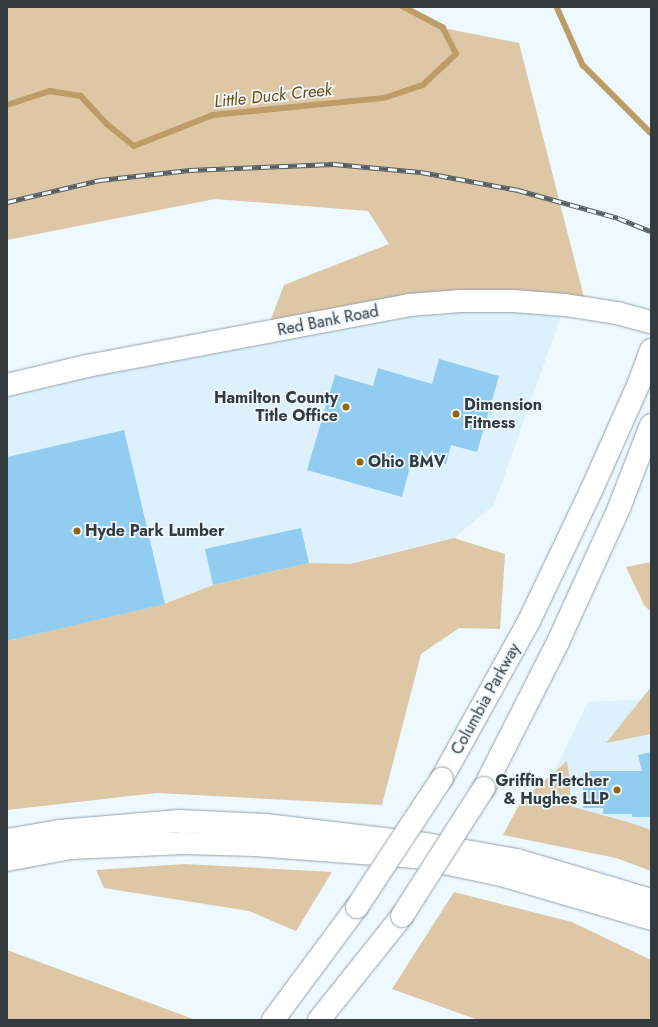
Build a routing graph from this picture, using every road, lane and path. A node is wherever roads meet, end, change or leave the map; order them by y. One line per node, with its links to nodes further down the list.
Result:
1 (651, 322): 3 (main road, Red Bank Road)
2 (651, 350): 10 (main road, Columbia Parkway, bridge)
3 (7, 385)
4 (651, 425): 8 (main road, bridge)
5 (7, 840): 7 (main road)
6 (7, 860): 9 (main road)
7 (651, 900)
8 (402, 916): 11 (main road); 12 (main road)
9 (651, 919)
10 (273, 1020)
11 (319, 1020)
12 (336, 1020)

